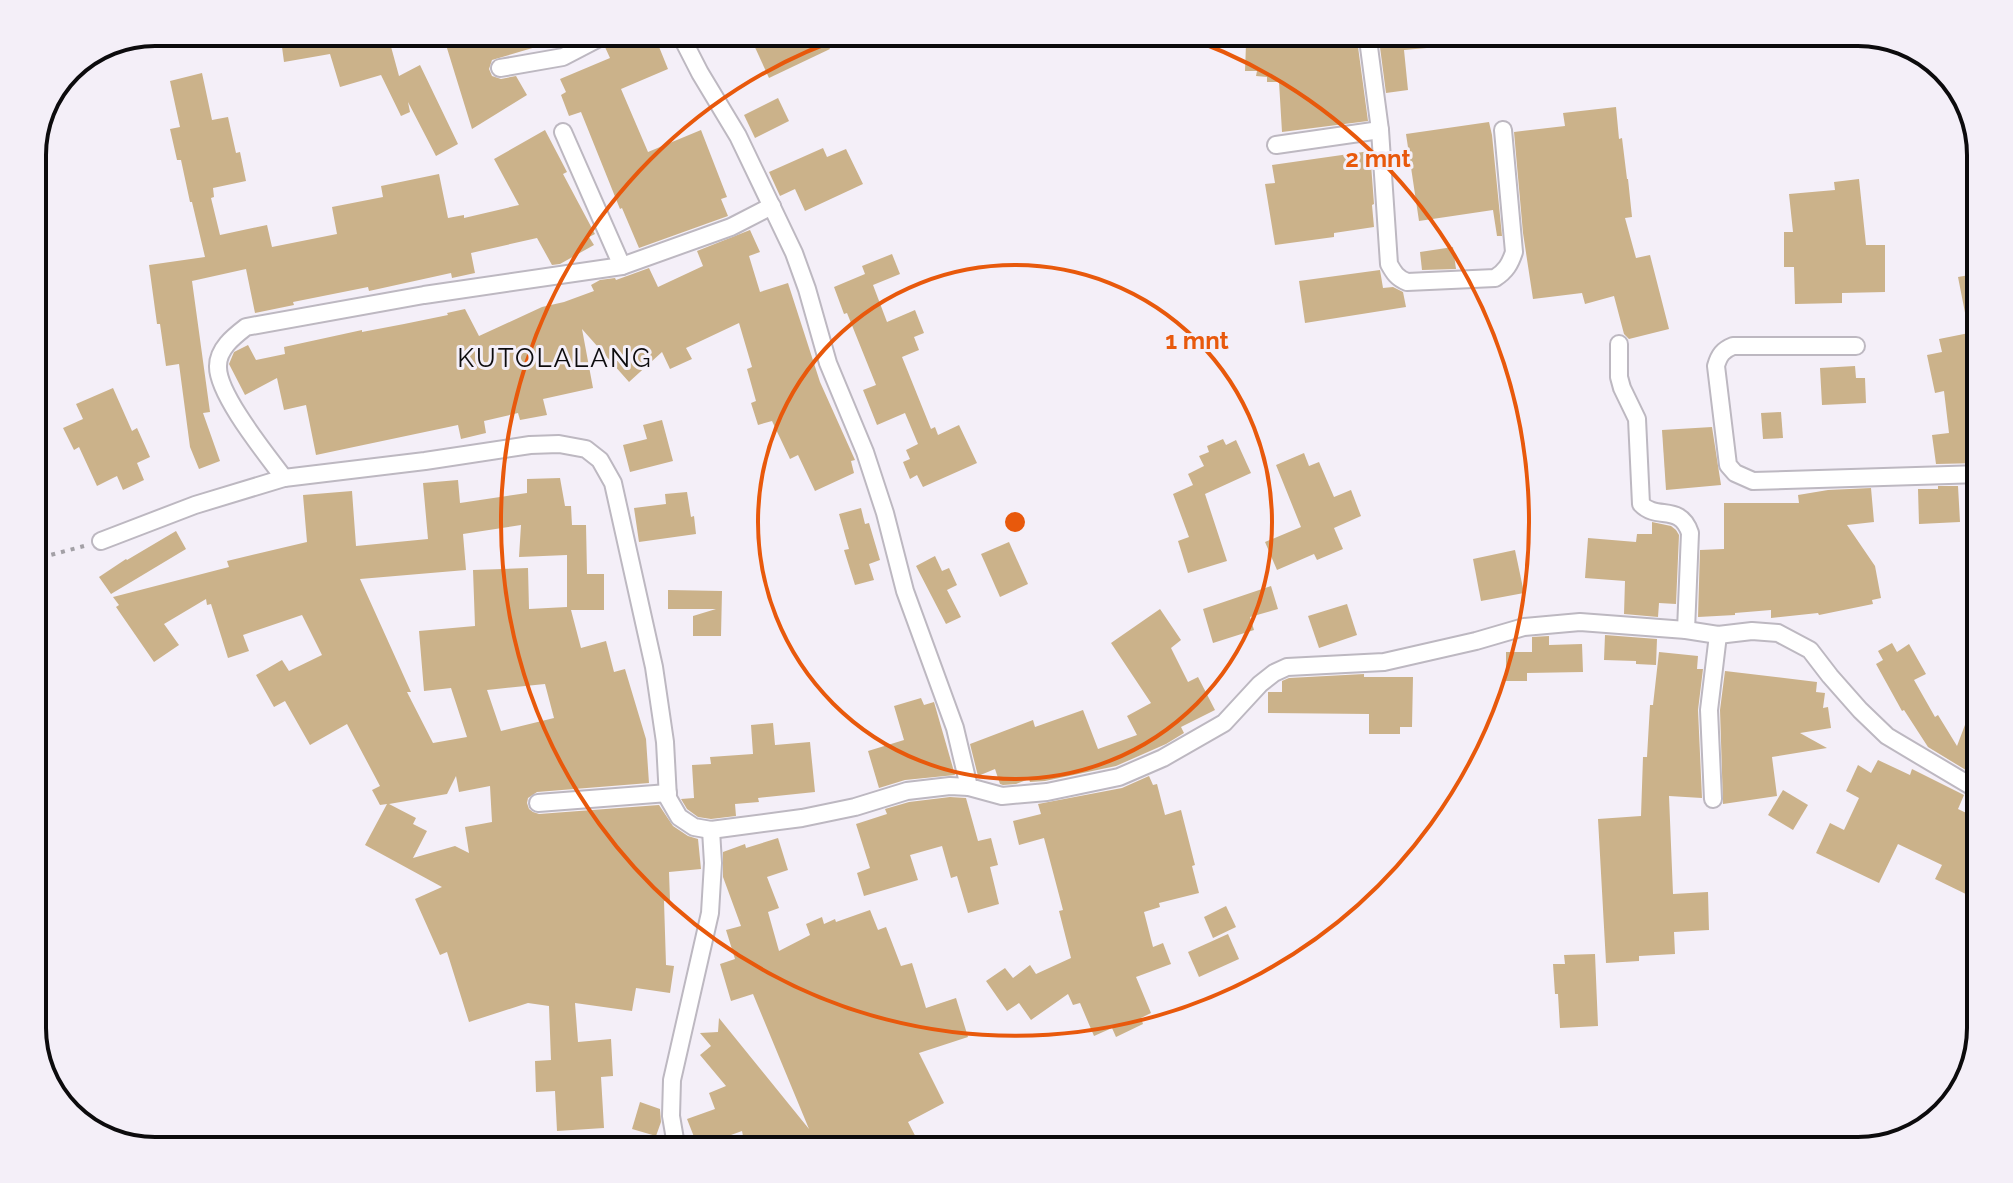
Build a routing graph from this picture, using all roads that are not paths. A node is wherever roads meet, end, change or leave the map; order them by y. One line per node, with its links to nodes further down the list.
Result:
1 (584, 46): 4 (street)
2 (686, 46): 9 (street)
3 (1369, 46): 5 (street)
4 (500, 68)
5 (1380, 130): 6 (street); 8 (street)
6 (1503, 130)
7 (563, 132): 10 (street)
8 (1276, 145)
9 (772, 206): 10 (street); 19 (street)
10 (622, 266): 14 (street)
11 (1619, 344): 16 (street)
12 (1856, 346): 13 (street)
13 (1967, 474)
14 (284, 478): 15 (street); 20 (street)
15 (101, 541)
16 (1686, 630): 17 (street); 19 (street)
17 (1718, 635): 18 (street); 21 (street)
18 (1967, 784)
19 (969, 787): 23 (street)
20 (668, 793): 22 (street); 23 (street)
21 (1713, 799)
22 (538, 803)
23 (711, 830): 24 (street)
24 (675, 1137)

